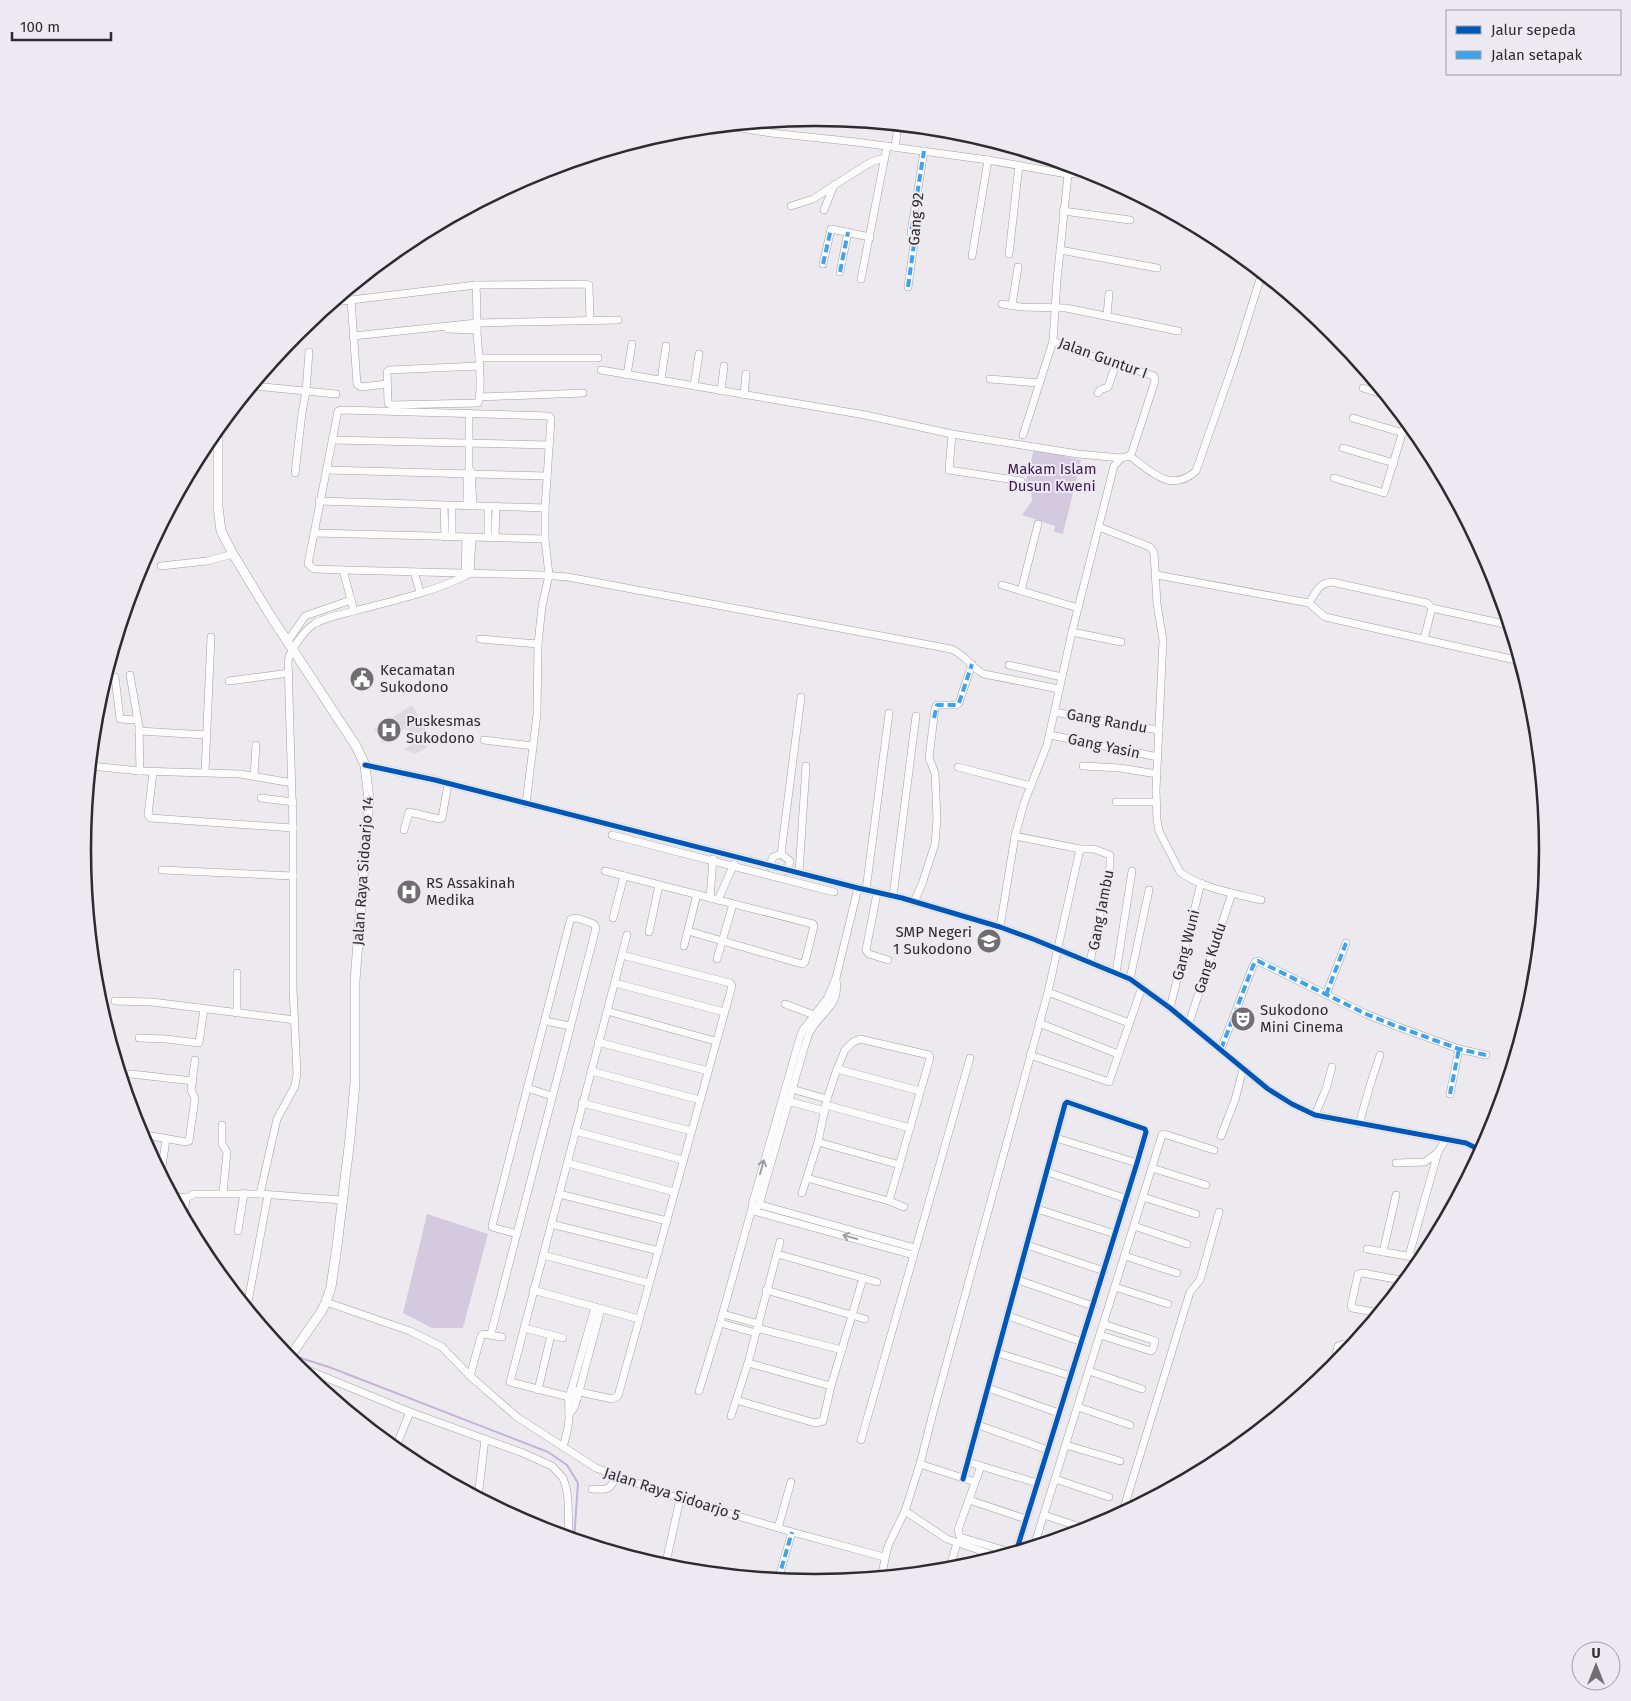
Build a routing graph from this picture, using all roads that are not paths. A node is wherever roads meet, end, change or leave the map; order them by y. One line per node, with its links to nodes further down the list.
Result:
1 (750, 130): 3 (street)
2 (898, 131): 4 (street)
3 (887, 146): 4 (street); 6 (street)
4 (896, 147): 5 (street)
5 (924, 151): 7 (street); 28 (street, Gang 92)
6 (885, 158): 11 (street); 17 (street)
7 (988, 160): 8 (street); 20 (street)
8 (1019, 165): 9 (street); 19 (street)
9 (1067, 174): 10 (street); 14 (street, Jalan Guntur I)
10 (1072, 174)
11 (834, 185): 12 (street); 13 (street)
12 (791, 206)
13 (824, 210)
14 (1063, 211): 15 (street); 18 (street, Jalan Guntur I)
15 (1130, 220)
16 (848, 232): 17 (street); 21 (street); 24 (street)
17 (870, 237): 25 (street)
18 (1060, 250): 23 (street); 34 (street, Jalan Guntur I)
19 (1009, 254)
20 (972, 256)
21 (824, 264)
22 (1018, 267): 33 (street)
23 (1157, 268)
24 (840, 272)
25 (861, 279)
26 (1260, 279): 80 (street)
27 (476, 285): 30 (street); 36 (street); 38 (street)
28 (908, 287)
29 (1109, 294): 35 (street)
30 (351, 300): 31 (street); 40 (street)
31 (344, 301)
32 (1002, 304): 33 (street)
33 (1012, 305): 34 (street)
34 (1055, 307): 35 (street); 41 (street, Jalan Guntur I)
35 (1107, 315): 39 (street)
36 (590, 320): 37 (street); 38 (street)
37 (618, 320)
38 (477, 326): 40 (street); 46 (street)
39 (1178, 331)
40 (354, 336): 57 (street)
41 (1053, 341): 48 (street, Jalan Guntur I); 56 (street)
42 (632, 344): 53 (street)
43 (666, 346): 55 (street)
44 (309, 352): 61 (street)
45 (699, 354): 58 (street)
46 (479, 358): 47 (street); 49 (street)
47 (598, 358)
48 (1116, 364): 65 (street); 80 (street, Jalan Guntur I)
49 (479, 366): 57 (street); 68 (street)
50 (724, 366): 62 (street)
51 (601, 370): 53 (street)
52 (746, 374): 67 (street)
53 (626, 375): 55 (street)
54 (990, 379): 56 (street)
55 (661, 380): 58 (street)
56 (1040, 383): 74 (street)
57 (387, 384): 68 (street)
58 (694, 386): 62 (street)
59 (260, 387): 61 (street)
60 (1362, 388): 63 (street)
61 (306, 391): 66 (street); 85 (street)
62 (721, 391): 67 (street)
63 (1375, 392)
64 (582, 393): 68 (street)
65 (1098, 393)
66 (336, 394)
67 (744, 395): 72 (street)
68 (480, 397)
69 (469, 413): 75 (street); 77 (street); 78 (street)
70 (1353, 418): 73 (street)
71 (1404, 429): 73 (street)
72 (952, 434): 81 (street); 88 (street)
73 (1403, 434): 82 (street)
74 (1023, 435)
75 (332, 440): 77 (street); 83 (street)
76 (218, 441): 101 (main road, Jalan Raya Sidoarjo 14)
77 (469, 444): 78 (street); 84 (street)
78 (549, 445): 86 (street)
79 (1343, 448): 82 (street)
80 (1130, 456): 81 (street)
81 (1121, 458): 95 (street)
82 (1394, 463): 87 (street)
83 (326, 470): 84 (street); 89 (street)
84 (469, 472): 86 (street); 91 (street)
85 (295, 473)
86 (547, 476): 93 (street)
87 (1334, 478)
88 (1021, 481)
89 (320, 502): 90 (street); 96 (street)
90 (448, 506): 91 (street); 97 (street)
91 (470, 506): 92 (street)
92 (492, 507): 93 (street); 99 (street)
93 (545, 508): 100 (street)
94 (1038, 524): 109 (street)
95 (1099, 527): 107 (street); 114 (street)
96 (314, 533): 97 (street); 103 (street)
97 (448, 537): 98 (street)
98 (469, 538): 99 (street); 105 (street)
99 (491, 538): 100 (street)
100 (545, 539): 106 (street)
101 (233, 554): 102 (street); 125 (main road, Jalan Raya Sidoarjo 14)
102 (161, 566)
103 (343, 570): 104 (street); 111 (street)
104 (414, 572): 105 (street); 110 (street)
105 (467, 574): 106 (street); 110 (street)
106 (549, 575): 127 (street); 130 (street)
107 (1156, 575): 112 (street); 143 (street)
108 (1002, 586): 109 (street)
109 (1021, 591): 114 (street)
110 (420, 592): 116 (street)
111 (351, 600): 113 (street); 116 (street)
112 (1309, 602): 115 (street); 124 (street)
113 (338, 604): 117 (street); 118 (street)
114 (1078, 608): 121 (street)
115 (1432, 608): 120 (street); 124 (street)
116 (354, 611): 117 (street)
117 (341, 614): 119 (street)
118 (305, 616): 119 (street); 125 (street)
119 (314, 624): 128 (street)
120 (1503, 624)
121 (1072, 632): 126 (street); 135 (street)
122 (211, 637): 145 (street)
123 (480, 639): 127 (street)
124 (1424, 639): 129 (street)
125 (288, 640): 128 (main road, Jalan Raya Sidoarjo 14)
126 (1121, 642)
127 (538, 644): 149 (street)
128 (293, 649): 132 (street); 151 (main road, Jalan Raya Sidoarjo 14)
129 (1514, 660)
130 (972, 664): 137 (street); 199 (street)
131 (1009, 665): 135 (street)
132 (289, 673): 136 (street); 161 (street)
133 (130, 675): 142 (street)
134 (115, 677): 142 (street)
135 (1062, 677): 137 (street)
136 (230, 681)
137 (1059, 689): 139 (street)
138 (800, 697): 175 (street)
139 (1055, 712): 143 (street, Gang Randu); 146 (street)
140 (889, 713): 190 (street)
141 (916, 716): 196 (street)
142 (137, 720): 144 (street)
143 (1159, 730): 150 (street)
144 (139, 731): 145 (street); 156 (street)
145 (206, 735): 158 (street)
146 (1050, 735): 150 (street, Gang Yasin); 163 (street)
147 (484, 740): 149 (street)
148 (256, 745): 160 (street)
149 (533, 746): 168 (street)
150 (1158, 757): 159 (street)
151 (365, 765): 162 (street); 300 (main road, Jalan Raya Sidoarjo 14)
152 (806, 766): 184 (street)
153 (958, 766): 163 (street)
154 (1083, 766): 159 (street)
155 (96, 767): 156 (street)
156 (140, 771): 157 (street)
157 (154, 772): 158 (street); 169 (street)
158 (205, 772): 160 (street)
159 (1157, 774): 167 (street)
160 (254, 776): 161 (street)
161 (292, 783): 165 (street)
162 (448, 784): 168 (street); 170 (street)
163 (1031, 786): 172 (street)
164 (261, 798): 165 (street)
165 (293, 802): 169 (street)
166 (1116, 802): 167 (street)
167 (1156, 802): 187 (street)
168 (526, 804): 174 (street)
169 (294, 828): 185 (street)
170 (404, 830)
171 (612, 836): 177 (street)
172 (1015, 836): 173 (street); 202 (street)
173 (1080, 849): 209 (street); 213 (street, Gang Jambu)
174 (713, 852): 176 (street); 177 (street)
175 (781, 854): 178 (street); 182 (street)
176 (737, 858): 178 (street); 179 (street)
177 (713, 862): 179 (street); 197 (street)
178 (769, 866): 182 (street)
179 (733, 867): 192 (street); 197 (street)
180 (162, 870): 185 (street)
181 (605, 871): 186 (street)
182 (788, 871): 184 (street)
183 (1132, 871): 215 (street)
184 (799, 874): 189 (street)
185 (293, 876): 230 (street)
186 (624, 876): 188 (street); 201 (street)
187 (1201, 883): 194 (street); 224 (street, Gang Wuni)
188 (659, 885): 195 (street); 204 (street)
189 (858, 888): 190 (street); 216 (street)
190 (866, 890): 193 (street)
191 (1149, 890): 217 (street)
192 (834, 892)
193 (877, 893): 196 (street); 212 (street)
194 (1232, 893): 198 (street); 234 (street, Gang Kudu)
195 (697, 894): 197 (street); 203 (street)
196 (893, 896): 199 (street)
197 (714, 899): 200 (street)
198 (1261, 900)
199 (914, 902): 202 (street)
200 (733, 904): 206 (street); 206 (street)
201 (613, 918)
202 (1000, 928): 209 (street)
203 (688, 931): 206 (street); 208 (street)
204 (649, 932)
205 (627, 935): 210 (street)
206 (723, 942): 211 (street)
207 (1346, 944): 221 (street)
208 (684, 946)
209 (1058, 950): 213 (street); 220 (street)
210 (622, 955): 218 (street); 227 (street)
211 (717, 960)
212 (888, 960)
213 (1090, 962): 215 (street)
214 (237, 973): 228 (street)
215 (1116, 973): 217 (street)
216 (836, 978): 229 (street); 236 (street)
217 (1130, 979): 219 (street)
218 (615, 983): 226 (street); 227 (street)
219 (1142, 987): 224 (street); 233 (street)
220 (1048, 992): 232 (street); 233 (street)
221 (1326, 995): 240 (street); 241 (street)
222 (115, 1001): 225 (street)
223 (785, 1004): 229 (street)
224 (1170, 1008): 234 (street)
225 (204, 1009): 228 (street); 237 (street)
226 (607, 1011): 238 (street); 239 (street)
227 (724, 1012): 239 (street)
228 (237, 1013): 230 (street)
229 (814, 1015): 236 (street)
230 (295, 1020): 293 (street)
231 (545, 1021): 235 (street); 235 (street); 255 (street)
232 (1040, 1023): 242 (street); 243 (street)
233 (1129, 1023): 242 (street)
234 (1189, 1023): 241 (street)
235 (570, 1026): 259 (street)
236 (809, 1027): 256 (street)
237 (139, 1038)
238 (598, 1042): 251 (street); 252 (street)
239 (716, 1042): 252 (street)
240 (1459, 1049): 245 (street); 258 (street)
241 (1221, 1050): 249 (street)
242 (1118, 1054): 243 (street)
243 (1030, 1055): 390 (street)
244 (1380, 1055): 265 (street)
245 (1486, 1055)
246 (970, 1058): 321 (street)
247 (195, 1060): 254 (street)
248 (1332, 1067): 264 (street)
249 (1243, 1069): 264 (street); 271 (street)
250 (837, 1070): 257 (street); 257 (street); 263 (street)
251 (590, 1071): 260 (street); 262 (street)
252 (708, 1071): 260 (street)
253 (131, 1074): 254 (street)
254 (193, 1081): 273 (street)
255 (527, 1088): 259 (street); 314 (street)
256 (788, 1089): 261 (street); 263 (street)
257 (920, 1091): 267 (street)
258 (1450, 1094)
259 (552, 1096): 314 (street)
260 (700, 1100): 269 (street)
261 (785, 1100): 263 (street); 302 (street); 305 (street, one-way to 261)
262 (582, 1103): 268 (street); 269 (street)
263 (826, 1105): 267 (street); 275 (street)
264 (1315, 1115): 265 (street)
265 (1359, 1124): 274 (street)
266 (222, 1125): 290 (street)
267 (910, 1128): 284 (street)
268 (575, 1131): 279 (street); 280 (street)
269 (691, 1131): 279 (street)
270 (150, 1136): 273 (street)
271 (1221, 1136)
272 (1056, 1138): 281 (street); 281 (street); 286 (street)
273 (166, 1139): 283 (street)
274 (1446, 1139): 276 (street); 278 (street)
275 (818, 1142): 284 (street); 287 (street)
276 (1476, 1147)
277 (1214, 1150): 285 (street)
278 (1438, 1152): 282 (street); 323 (street)
279 (683, 1160): 289 (street)
280 (568, 1163): 289 (street); 294 (street)
281 (1137, 1163): 299 (street)
282 (1396, 1163)
283 (163, 1165)
284 (900, 1165): 301 (street)
285 (1152, 1168): 288 (street); 297 (street)
286 (1047, 1172): 299 (street); 306 (street)
287 (807, 1178): 292 (street); 301 (street)
288 (1206, 1185)
289 (674, 1192): 310 (street)
290 (223, 1193): 291 (street); 298 (street)
291 (244, 1193): 293 (street); 313 (street)
292 (802, 1193)
293 (264, 1194): 300 (street); 338 (street)
294 (559, 1194): 310 (street); 311 (street)
295 (1396, 1196): 322 (street)
296 (180, 1197): 298 (street)
297 (1143, 1197): 308 (street); 312 (street)
298 (186, 1198): 303 (street)
299 (1126, 1199): 315 (street)
300 (342, 1200): 339 (main road, Jalan Raya Sidoarjo 14)
301 (889, 1201): 304 (street)
302 (761, 1205): 305 (street); 309 (street)
303 (185, 1207)
304 (904, 1207)
305 (752, 1208): 309 (street); 344 (street)
306 (1037, 1208): 315 (street); 318 (street)
307 (1219, 1212): 403 (street)
308 (1196, 1214)
309 (802, 1220): 321 (street)
310 (667, 1221): 320 (street)
311 (551, 1224): 320 (street); 325 (street)
312 (1134, 1226): 317 (street); 326 (street)
313 (238, 1231)
314 (516, 1234): 353 (street)
315 (1115, 1234): 328 (street)
316 (780, 1242): 324 (street)
317 (1187, 1244)
318 (1027, 1245): 328 (street); 331 (street)
319 (1367, 1250): 322 (street)
320 (659, 1251): 334 (street)
321 (914, 1252): 383 (street)
322 (1383, 1252): 327 (street)
323 (1410, 1252)
324 (777, 1254): 330 (street); 337 (street)
325 (543, 1255): 334 (street); 336 (street)
326 (1125, 1256): 329 (street); 335 (street)
327 (1415, 1257)
328 (1104, 1271): 341 (street)
329 (1177, 1273)
330 (863, 1278): 333 (street); 345 (street)
331 (1018, 1280): 341 (street); 346 (street)
332 (1398, 1280): 343 (street)
333 (877, 1282)
334 (649, 1283): 347 (street)
335 (1115, 1287): 340 (street); 350 (street)
336 (533, 1290): 342 (street); 351 (street)
337 (766, 1290): 345 (street); 352 (street)
338 (248, 1300)
339 (326, 1302): 361 (main road, Jalan Raya Sidoarjo 14); 367 (street, Jalan Raya Sidoarjo 5)
340 (1168, 1304)
341 (1094, 1306): 358 (street)
342 (598, 1308): 347 (street); 374 (street)
343 (1373, 1313)
344 (723, 1314): 349 (street); 352 (street)
345 (852, 1315): 348 (street); 360 (street)
346 (1008, 1316): 358 (street); 362 (street)
347 (639, 1319): 374 (street)
348 (866, 1319)
349 (720, 1323): 352 (street); 373 (street)
350 (1103, 1324): 355 (street); 355 (street)
351 (524, 1328): 354 (street); 372 (street)
352 (757, 1328): 360 (street); 364 (street)
353 (491, 1334): 356 (street); 367 (street)
354 (551, 1335): 357 (street); 372 (street)
355 (1100, 1335): 366 (street)
356 (502, 1337)
357 (562, 1338)
358 (1082, 1342): 368 (street)
359 (1345, 1344): 363 (street)
360 (842, 1350): 369 (street)
361 (293, 1353)
362 (998, 1353): 368 (street); 370 (street)
363 (1336, 1354)
364 (748, 1363): 369 (street); 375 (street)
365 (308, 1368): 377 (street)
366 (1089, 1371): 371 (street); 376 (street)
367 (470, 1376): 386 (street, Jalan Raya Sidoarjo 5)
368 (1071, 1376): 378 (street)
369 (831, 1386): 375 (street)
370 (988, 1388): 378 (street); 380 (street)
371 (1142, 1388)
372 (538, 1390): 374 (street)
373 (699, 1391)
374 (574, 1395): 386 (street)
375 (736, 1400): 379 (street)
376 (1078, 1407): 381 (street); 385 (street)
377 (410, 1412): 382 (street); 384 (street)
378 (1060, 1413): 387 (street)
379 (731, 1416)
380 (978, 1425): 387 (street); 389 (street)
381 (1130, 1425)
382 (485, 1439): 399 (street); 409 (street)
383 (861, 1440)
384 (397, 1441)
385 (1066, 1445): 388 (street); 394 (street)
386 (564, 1447): 392 (street, Jalan Raya Sidoarjo 5)
387 (1048, 1450): 397 (street)
388 (1120, 1461)
389 (968, 1462): 391 (street); 393 (street)
390 (920, 1464): 393 (street); 404 (street)
391 (981, 1466): 396 (street); 397 (street)
392 (616, 1476): 398 (street); 401 (street, Jalan Raya Sidoarjo 5)
393 (963, 1479): 396 (street)
394 (1055, 1479): 400 (street); 405 (street)
395 (791, 1482): 408 (street)
396 (975, 1482): 402 (street)
397 (1037, 1484): 406 (street)
398 (592, 1489)
399 (479, 1491)
400 (1109, 1497)
401 (680, 1499): 408 (street, Jalan Raya Sidoarjo 5); 417 (street)
402 (969, 1500): 406 (street); 414 (street)
403 (1125, 1505)
404 (905, 1511): 412 (street); 416 (street)
405 (1044, 1515): 407 (street); 411 (street)
406 (1026, 1519): 413 (street)
407 (1077, 1526)
408 (778, 1528): 410 (street, Jalan Raya Sidoarjo 5)
409 (569, 1531)
410 (792, 1532): 416 (street, Jalan Raya Sidoarjo 5); 420 (street)
411 (1036, 1540)
412 (957, 1543): 415 (street); 418 (street)
413 (1017, 1546)
414 (1005, 1549)
415 (988, 1553)
416 (884, 1557): 419 (street)
417 (667, 1559)
418 (951, 1562)
419 (882, 1571)
420 (780, 1573)

